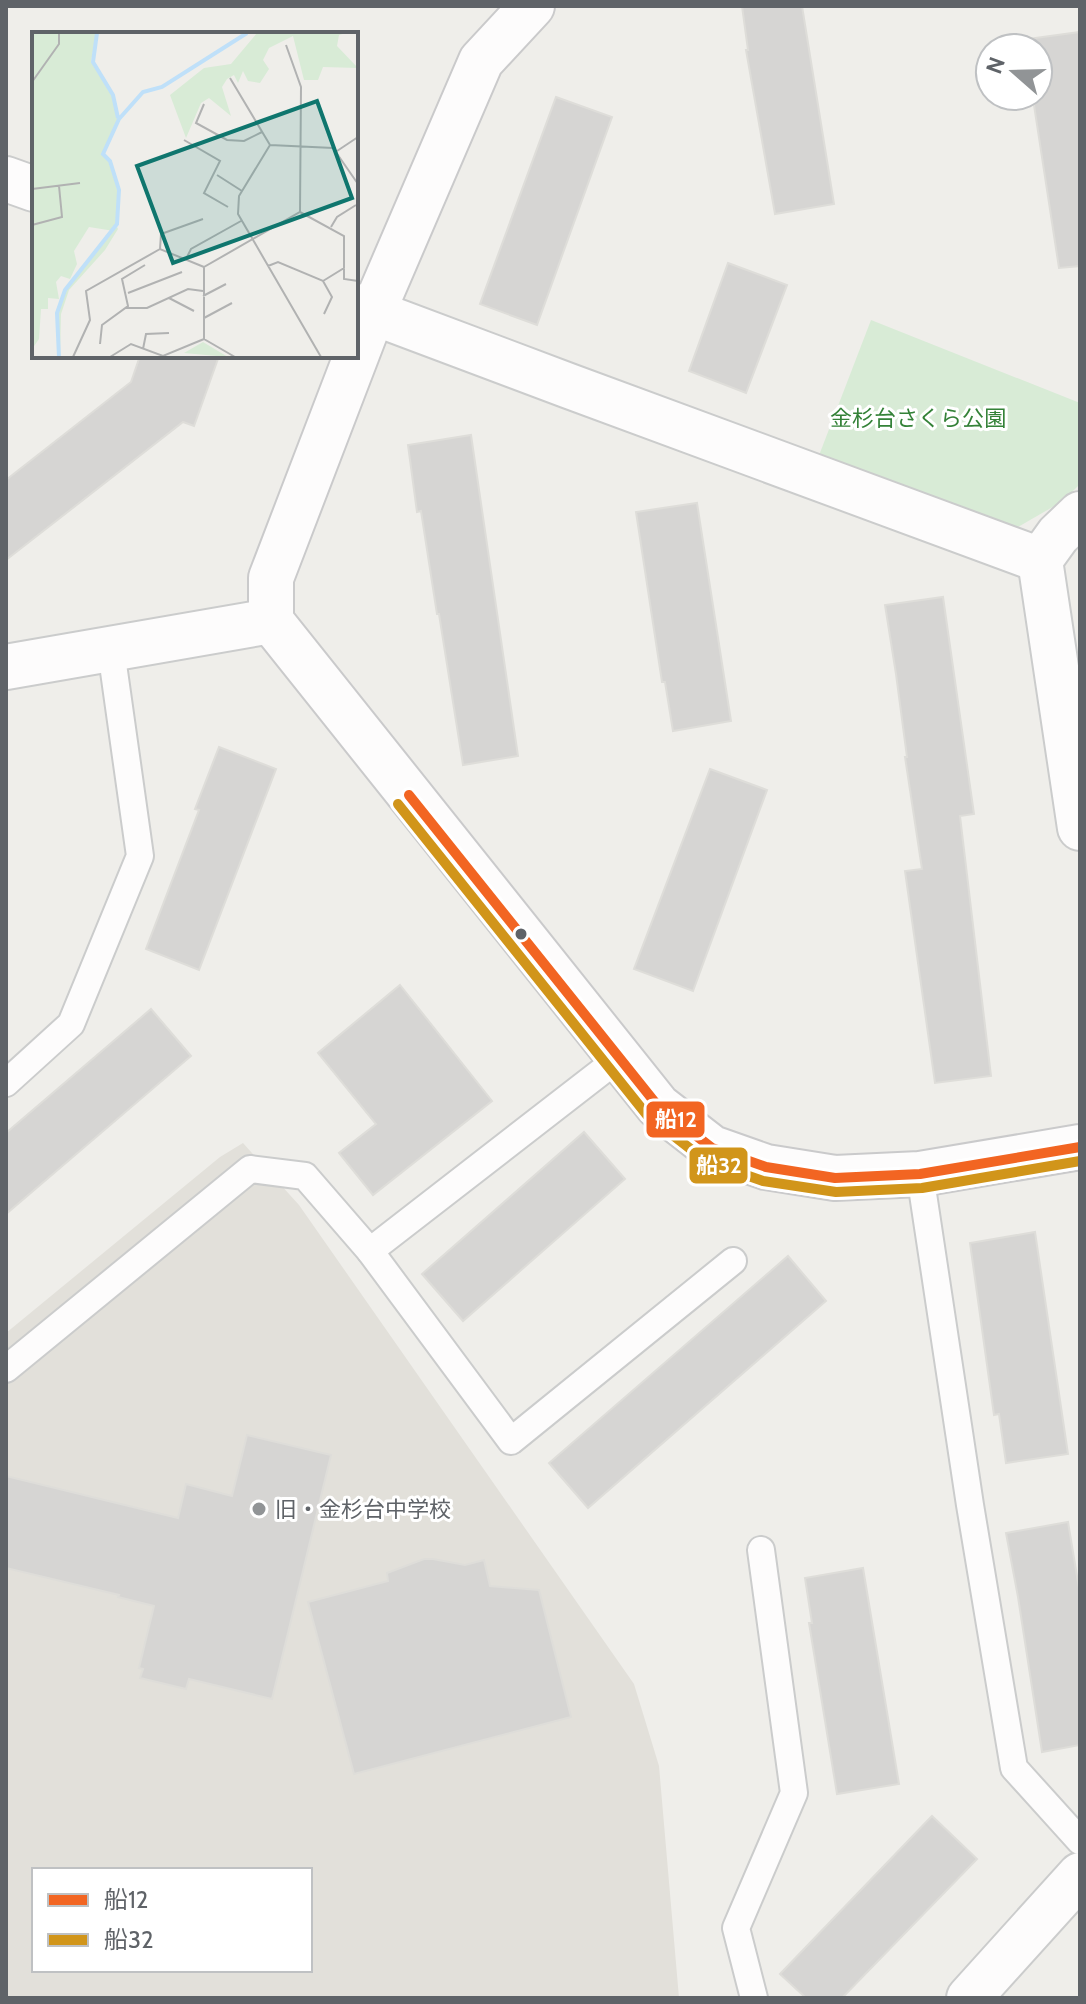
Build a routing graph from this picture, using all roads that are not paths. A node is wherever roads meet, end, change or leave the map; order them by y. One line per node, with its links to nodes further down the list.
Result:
1 (532, 6): 4 (street)
2 (6, 179): 3 (street)
3 (32, 188)
4 (365, 309): 5 (street); 8 (street)
5 (358, 329)
6 (348, 358): 9 (street)
7 (1080, 514): 8 (street)
8 (1040, 560): 12 (street)
9 (271, 621): 10 (street); 13 (street)
10 (111, 650): 11 (street); 14 (lane)
11 (6, 667)
12 (1080, 828)
13 (619, 1058): 16 (street); 17 (lane)
14 (6, 1083)
15 (1080, 1147): 16 (street)
16 (920, 1174): 21 (lane)
17 (370, 1251): 18 (lane); 19 (lane)
18 (733, 1261)
19 (6, 1369)
20 (761, 1550): 23 (lane)
21 (1080, 1841)
22 (1080, 1875): 24 (street)
23 (754, 1998)
24 (969, 1998)

